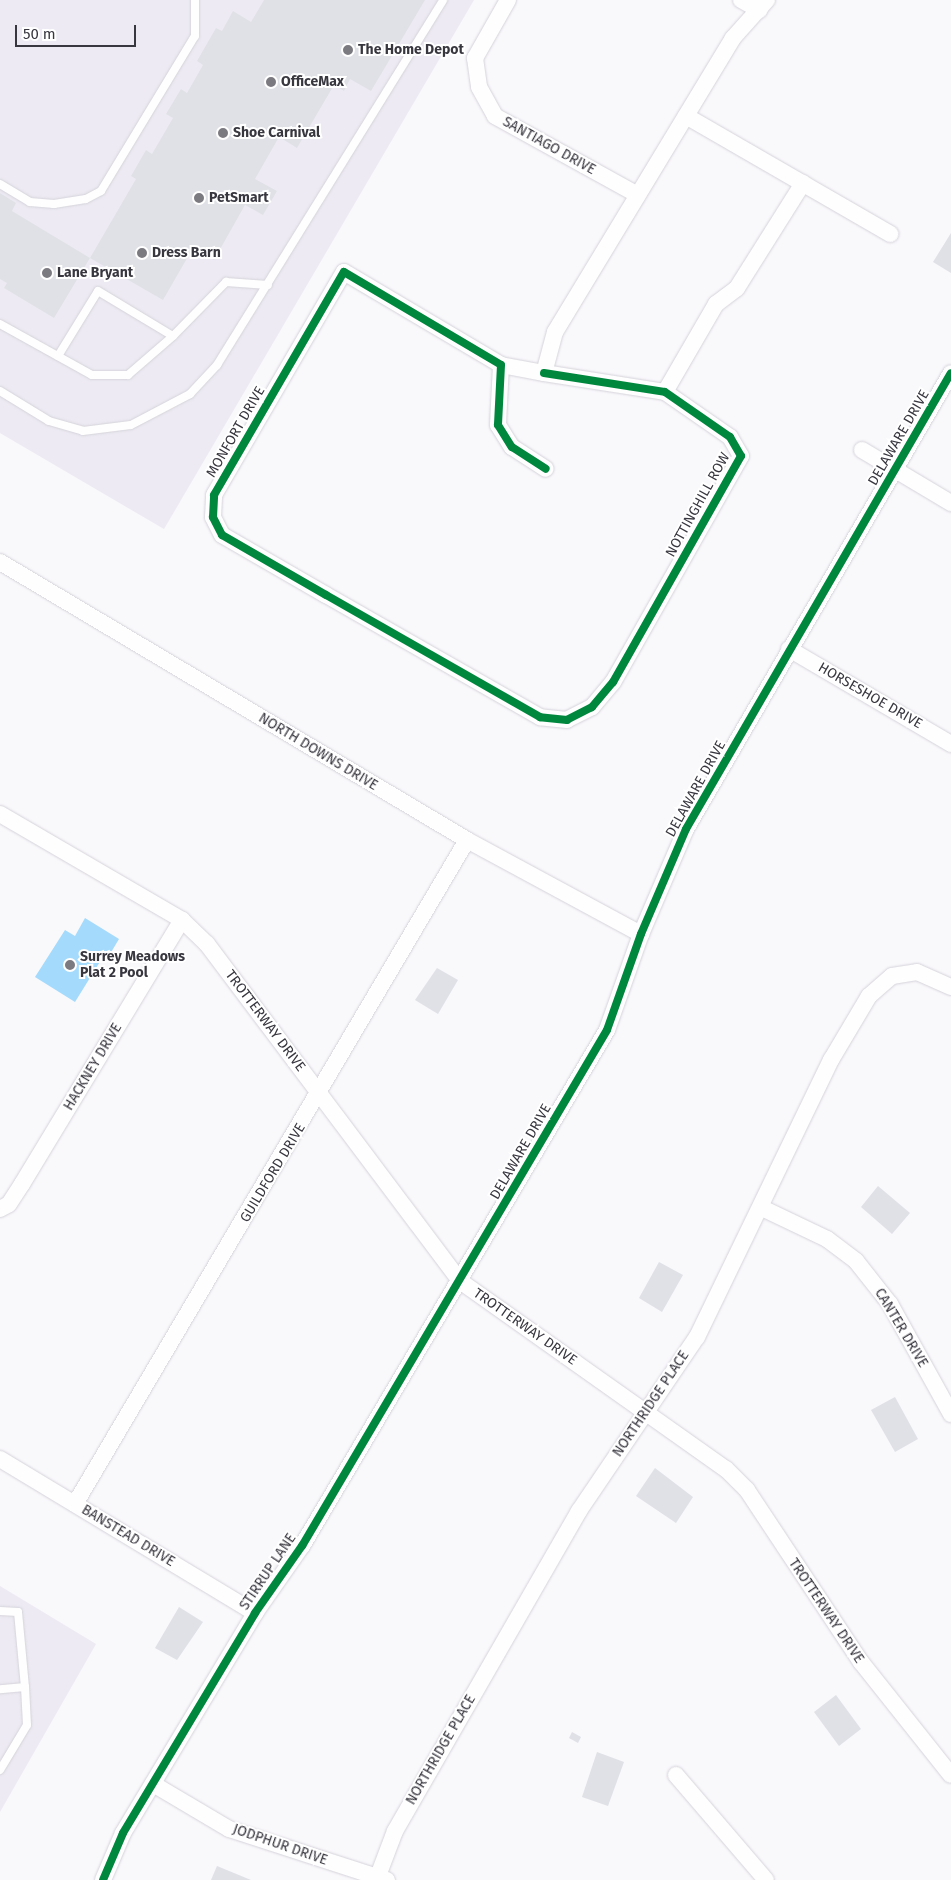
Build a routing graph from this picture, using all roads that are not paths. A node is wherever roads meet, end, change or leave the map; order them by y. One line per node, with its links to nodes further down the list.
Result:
1 (195, 0): 8 (lane)
2 (443, 0): 11 (lane)
3 (508, 0): 9 (street, SANTIAGO DRIVE)
4 (741, 0): 5 (street)
5 (763, 5): 6 (street)
6 (686, 116): 7 (street); 9 (street)
7 (803, 183): 10 (street); 19 (street)
8 (0, 184)
9 (638, 195): 16 (street)
10 (890, 234)
11 (268, 286): 13 (lane); 18 (lane)
12 (0, 324): 14 (lane)
13 (173, 336): 14 (lane); 14 (lane)
14 (58, 356)
15 (501, 365): 16 (street); 21 (street); 26 (street, MONFORT DRIVE)
16 (544, 373): 19 (street, NOTTINGHILL ROW)
17 (951, 373): 22 (street, DELAWARE DRIVE)
18 (0, 391)
19 (665, 392): 26 (street, NOTTINGHILL ROW)
20 (862, 450): 22 (street)
21 (546, 469)
22 (895, 470): 23 (street); 25 (street, DELAWARE DRIVE)
23 (951, 503)
24 (0, 562): 29 (street, NORTH DOWNS DRIVE)
25 (789, 649): 27 (street, HORSESHOE DRIVE); 31 (street, DELAWARE DRIVE)
26 (567, 720)
27 (951, 744)
28 (0, 814): 30 (street, TROTTERWAY DRIVE)
29 (467, 840): 31 (street, NORTH DOWNS DRIVE); 33 (street, GUILDFORD DRIVE)
30 (182, 920): 33 (street, TROTTERWAY DRIVE); 35 (street, HACKNEY DRIVE)
31 (641, 934): 36 (street, DELAWARE DRIVE)
32 (947, 984): 34 (street, NORTHRIDGE PLACE)
33 (320, 1093): 36 (street, TROTTERWAY DRIVE); 40 (street, GUILDFORD DRIVE)
34 (762, 1208): 37 (street, NORTHRIDGE PLACE); 38 (street, CANTER DRIVE)
35 (0, 1209)
36 (460, 1281): 37 (street, TROTTERWAY DRIVE); 42 (street, STIRRUP LANE)
37 (645, 1411): 47 (street, TROTTERWAY DRIVE); 49 (street, NORTHRIDGE PLACE)
38 (951, 1414)
39 (0, 1459): 40 (street, BANSTEAD DRIVE)
40 (75, 1504): 42 (street, BANSTEAD DRIVE)
41 (0, 1611): 43 (lane)
42 (255, 1613): 48 (street, STIRRUP LANE)
43 (25, 1687): 44 (lane); 45 (lane)
44 (0, 1689)
45 (0, 1770)
46 (676, 1775): 51 (street)
47 (951, 1775)
48 (153, 1784): 49 (street, JODPHUR DRIVE); 50 (street, STIRRUP LANE)
49 (382, 1878)
50 (103, 1880)
51 (766, 1880)

